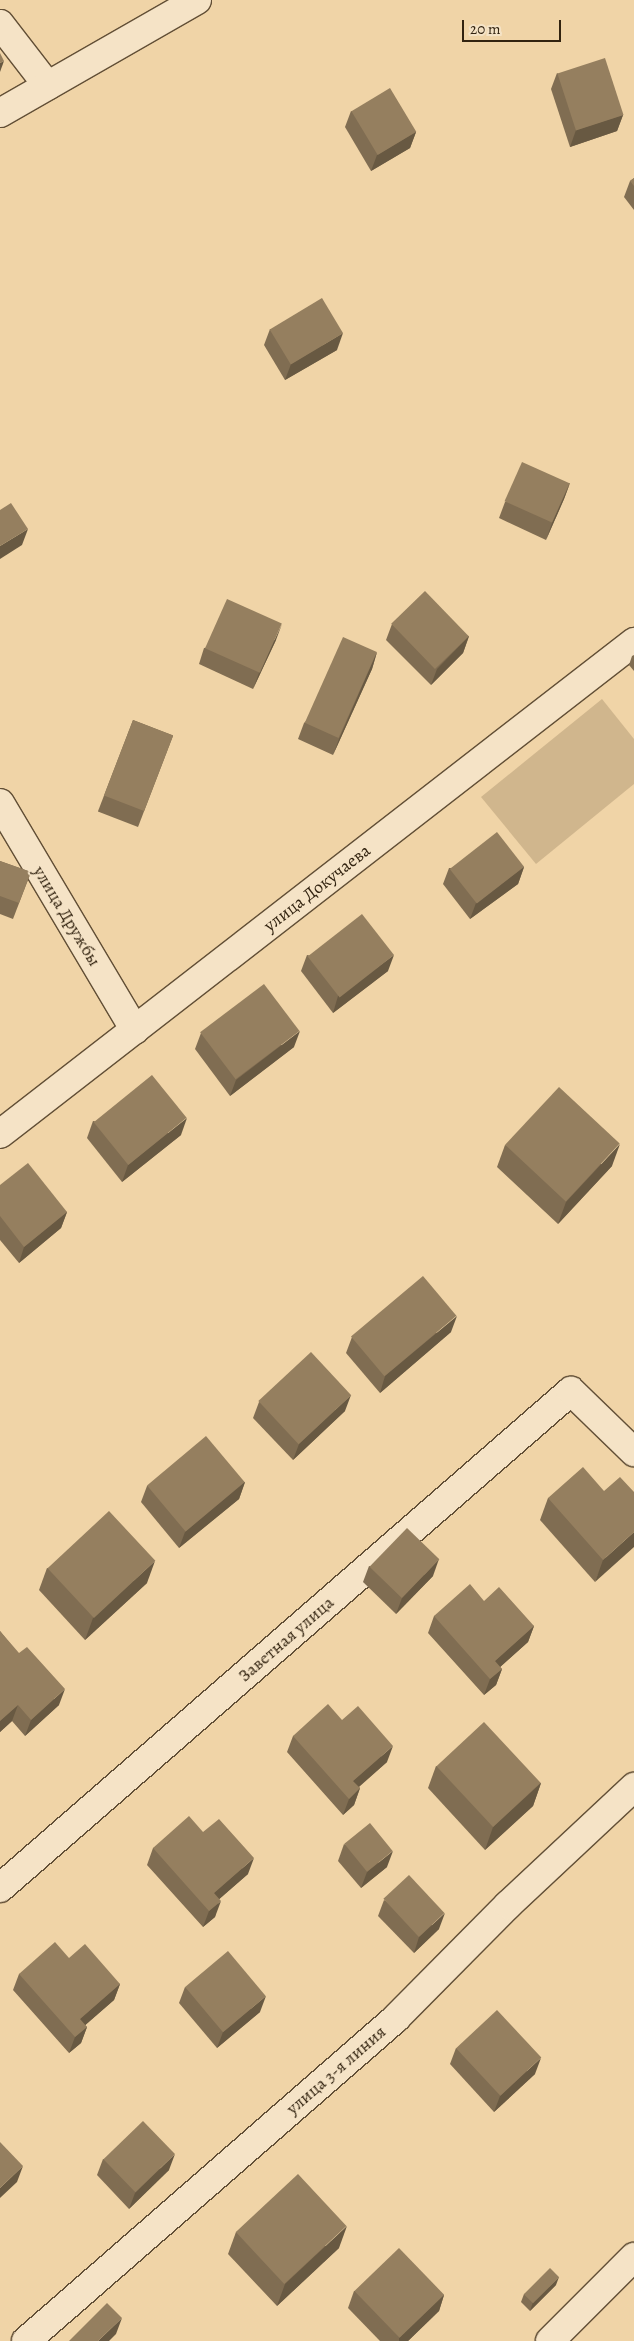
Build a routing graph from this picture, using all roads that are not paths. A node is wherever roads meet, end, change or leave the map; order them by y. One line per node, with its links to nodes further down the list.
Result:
1 (197, 0): 3 (street)
2 (0, 24): 3 (street)
3 (48, 86): 4 (street)
4 (0, 114)
5 (634, 642): 7 (street, улица Докучаева)
6 (0, 803): 7 (street, улица Дружбы)
7 (135, 1030): 8 (street, улица Докучаева)
8 (0, 1134)
9 (634, 1452): 11 (street, Заветная улица)
10 (634, 1787): 13 (street, улица 3-я линия)
11 (0, 1888)
12 (634, 2258): 14 (street)
13 (26, 2341)
14 (550, 2341)

